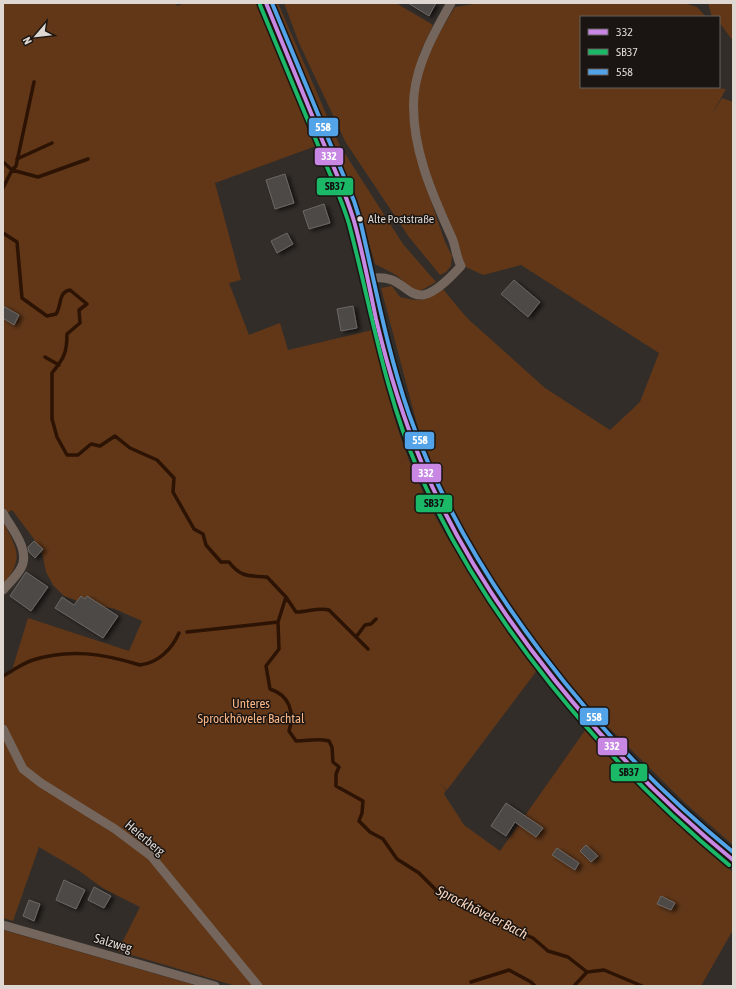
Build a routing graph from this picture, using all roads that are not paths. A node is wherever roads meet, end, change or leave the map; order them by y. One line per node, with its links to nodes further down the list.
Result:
1 (266, 3): 3 (main road)
2 (451, 3): 3 (street)
3 (369, 280): 7 (main road)
4 (3, 513): 5 (street)
5 (3, 590)
6 (3, 729): 10 (street, Heierberg)
7 (733, 860)
8 (3, 925): 9 (street, Salzweg)
9 (215, 986)
10 (258, 986)

